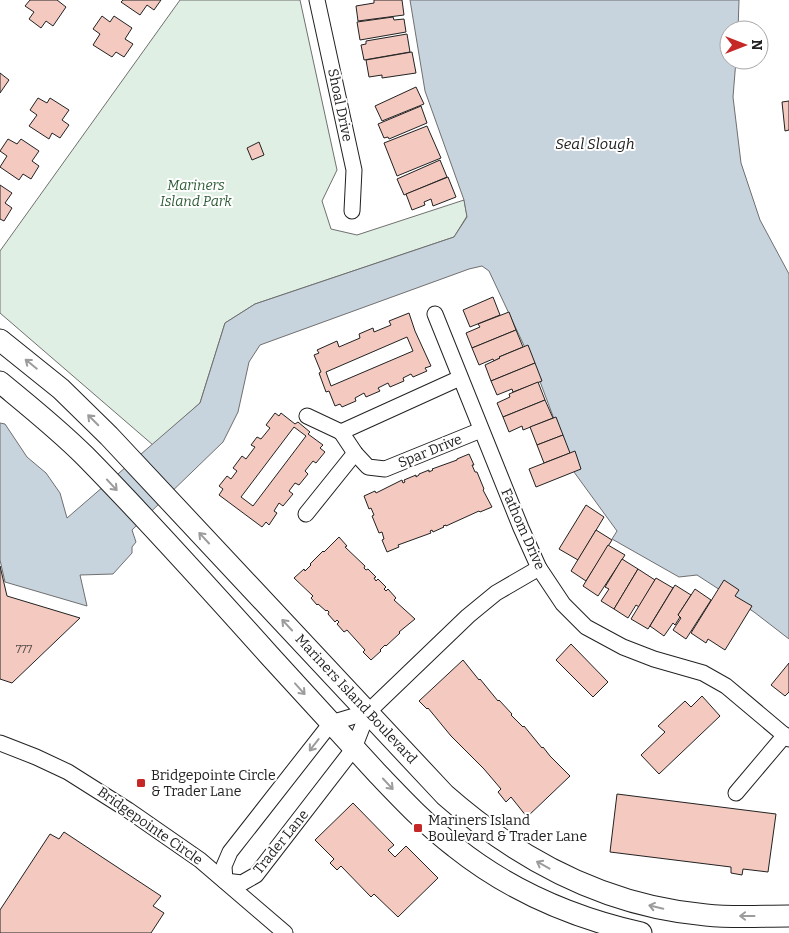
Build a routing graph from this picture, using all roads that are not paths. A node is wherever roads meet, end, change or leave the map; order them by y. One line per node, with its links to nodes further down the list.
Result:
1 (317, 0): 2 (street, Shoal Drive)
2 (352, 211)
3 (435, 314): 5 (street, Fathom Drive)
4 (0, 340): 13 (main road, Mariners Island Boulevard, one-way to 4)
5 (460, 378): 8 (street, Fathom Drive); 9 (street)
6 (0, 382): 14 (main road, one-way to 14)
7 (307, 416): 9 (street)
8 (481, 430): 10 (street, Spar Drive); 12 (street, Fathom Drive)
9 (341, 432): 10 (street, Spar Drive)
10 (354, 453): 11 (street)
11 (306, 514)
12 (539, 568): 13 (street, Trader Lane); 15 (street, Fathom Drive)
13 (368, 712): 14 (street, Trader Lane); 17 (street, Trader Lane); 20 (main road, Mariners Island Boulevard, one-way to 13)
14 (331, 723): 17 (main road); 19 (street, one-way to 19)
15 (787, 737): 18 (street)
16 (0, 743): 19 (street, Bridgepointe Circle)
17 (354, 748): 19 (street, Trader Lane); 22 (main road, one-way to 22)
18 (736, 793)
19 (225, 881): 21 (street, Bridgepointe Circle)
20 (789, 916)
21 (285, 933)
22 (642, 933)

